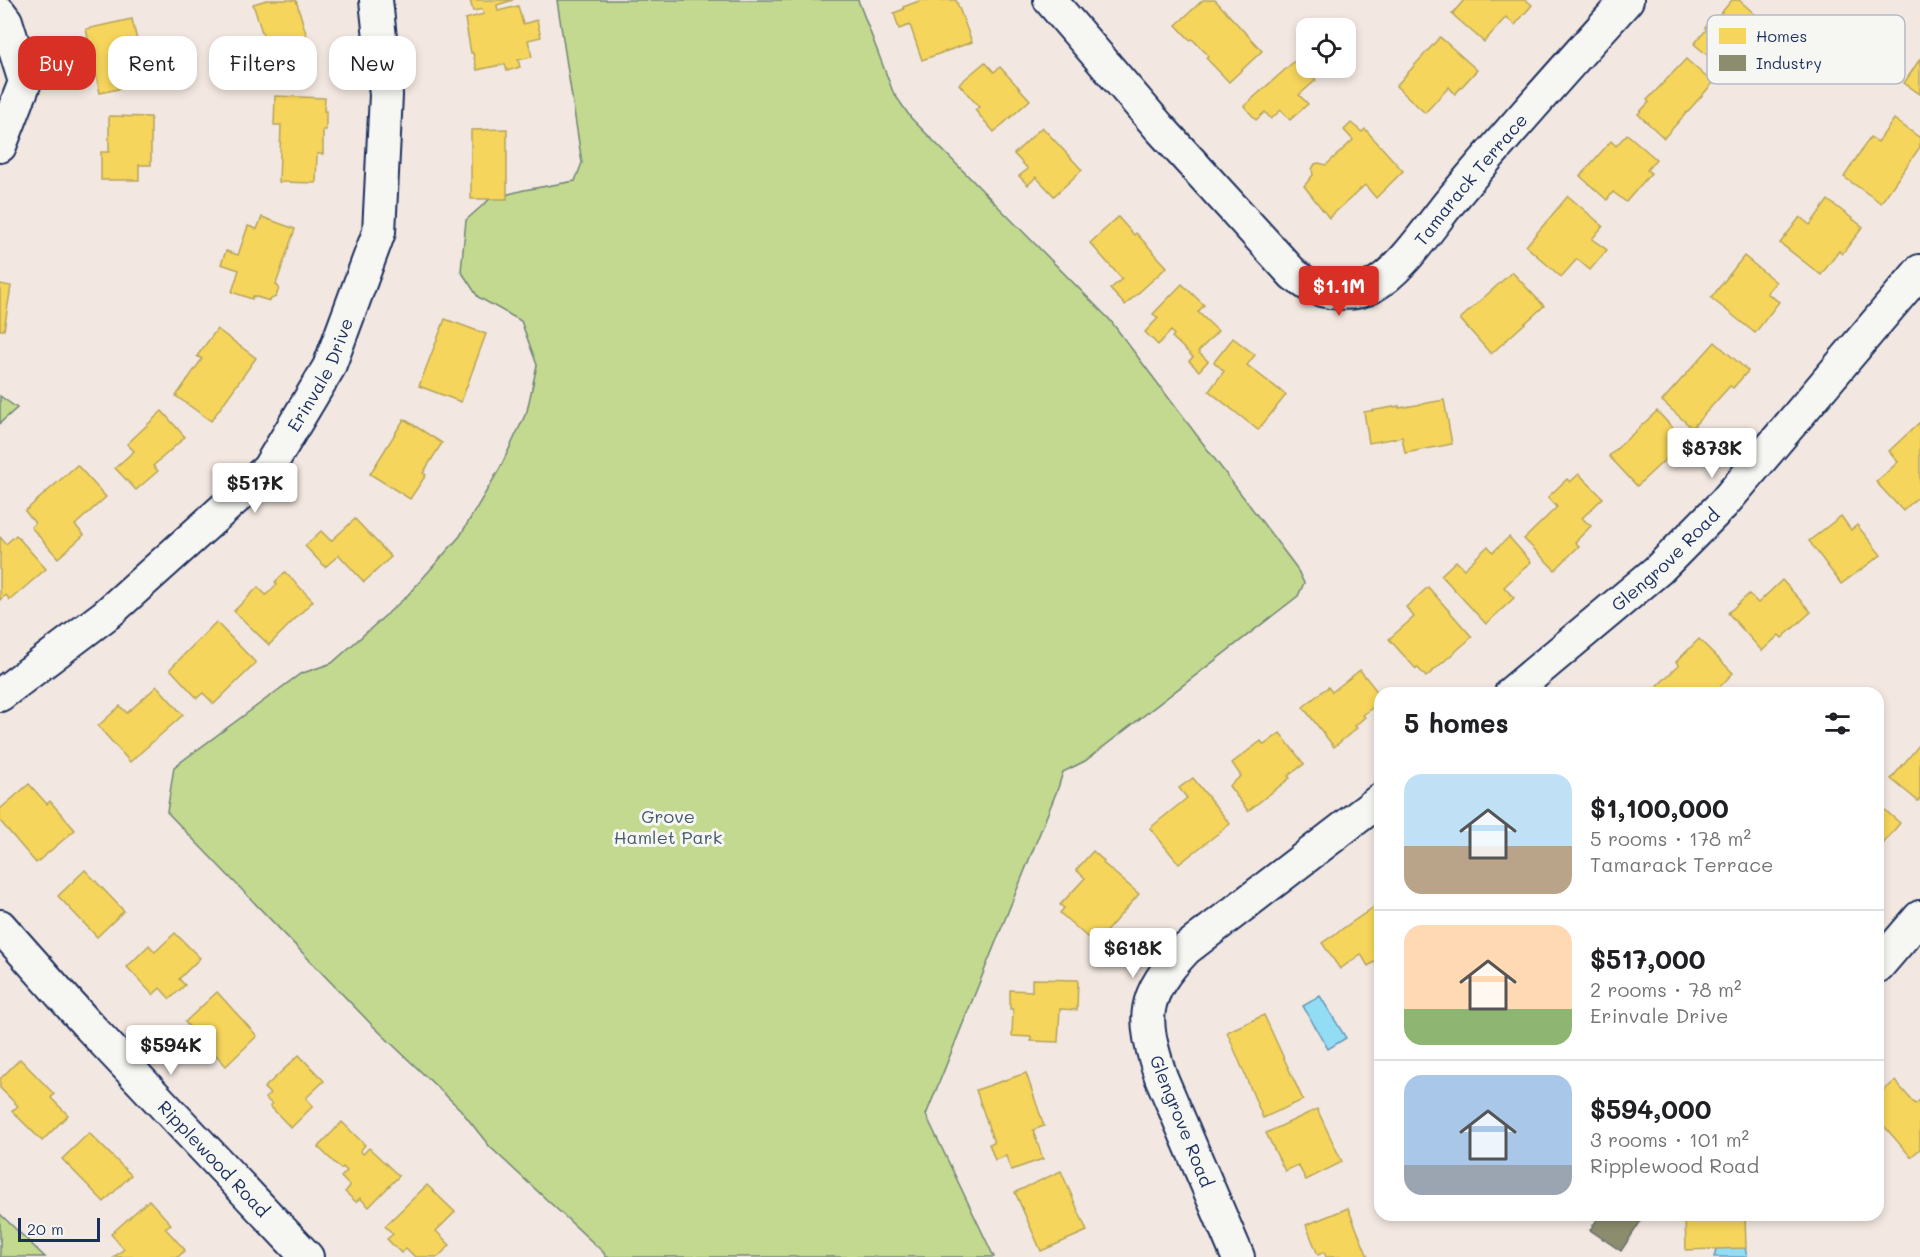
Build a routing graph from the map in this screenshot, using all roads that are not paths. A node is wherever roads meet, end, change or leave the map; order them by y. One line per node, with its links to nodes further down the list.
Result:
1 (376, 0): 8 (street, Erinvale Drive)
2 (1050, 0): 3 (street, Tamarack Terrace)
3 (1627, 0)
4 (0, 13): 5 (street)
5 (0, 146)
6 (1920, 271): 7 (street, Glengrove Road)
7 (1518, 687)
8 (0, 695)
9 (1374, 805): 13 (street, Glengrove Road)
10 (1920, 916): 12 (street)
11 (0, 926): 14 (street, Ripplewood Road)
12 (1884, 959)
13 (1231, 1255)
14 (308, 1257)

